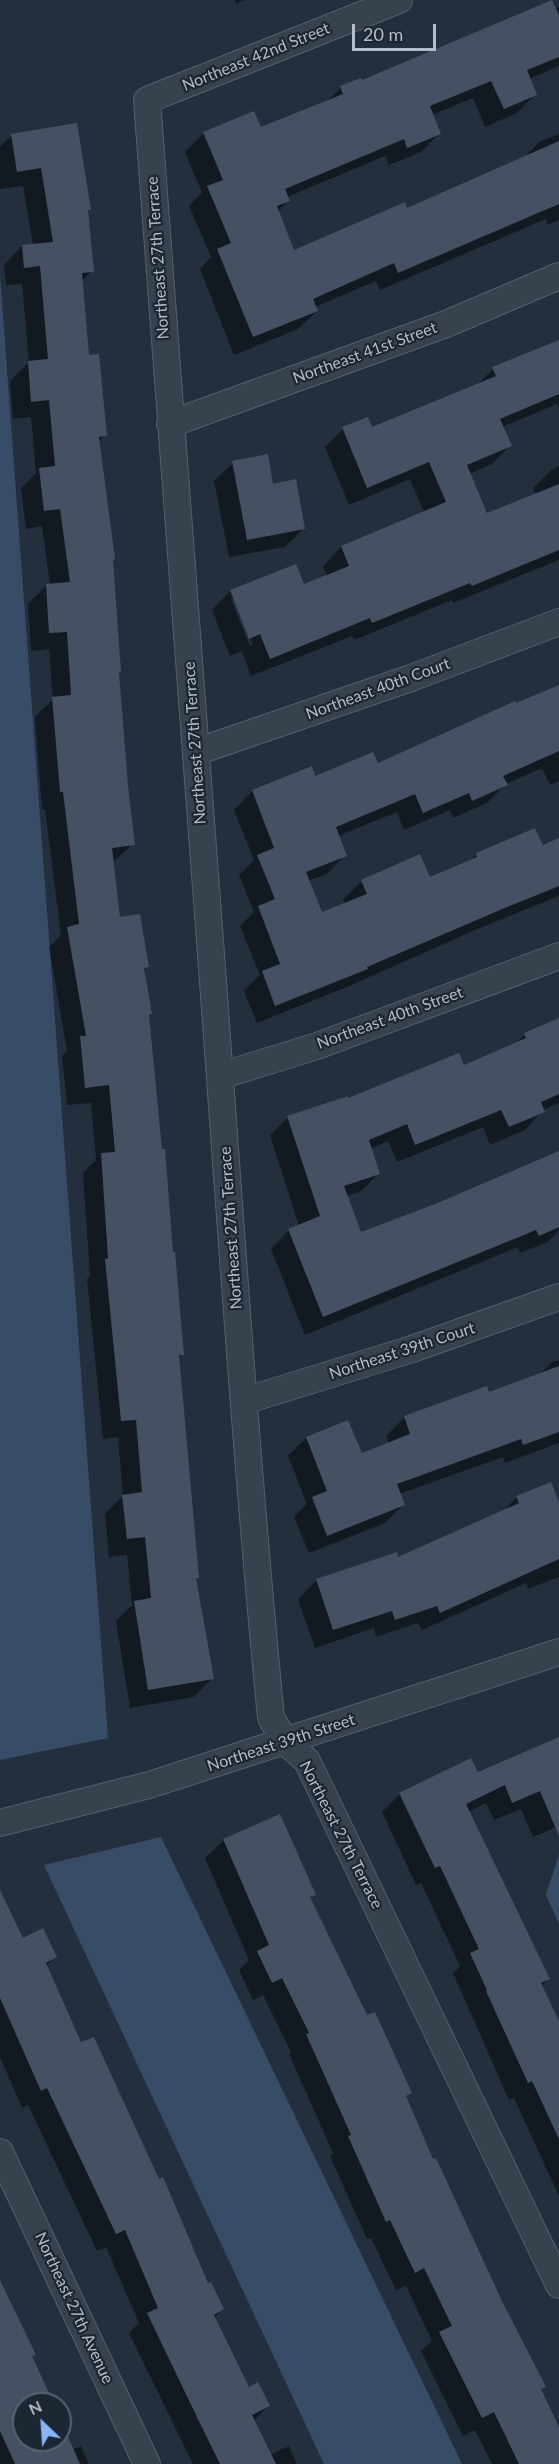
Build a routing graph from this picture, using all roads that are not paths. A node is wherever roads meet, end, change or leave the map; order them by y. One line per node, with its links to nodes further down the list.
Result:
1 (399, 0): 2 (street, Northeast 42nd Street)
2 (147, 100): 4 (street, Northeast 27th Terrace)
3 (559, 276): 4 (street, Northeast 41st Street)
4 (170, 424): 6 (street, Northeast 27th Terrace)
5 (559, 622): 6 (street, Northeast 40th Court)
6 (196, 752): 8 (street, Northeast 27th Terrace)
7 (559, 956): 8 (street, Northeast 40th Street)
8 (220, 1076): 10 (street, Northeast 27th Terrace)
9 (559, 1297): 10 (street, Northeast 39th Court)
10 (244, 1401): 12 (street, Northeast 27th Terrace)
11 (559, 1652): 12 (street, Northeast 39th Street)
12 (286, 1742): 13 (street, Northeast 39th Street); 15 (street, Northeast 27th Terrace)
13 (0, 1823)
14 (0, 2152): 16 (street, Northeast 27th Avenue)
15 (559, 2285)
16 (147, 2464)

